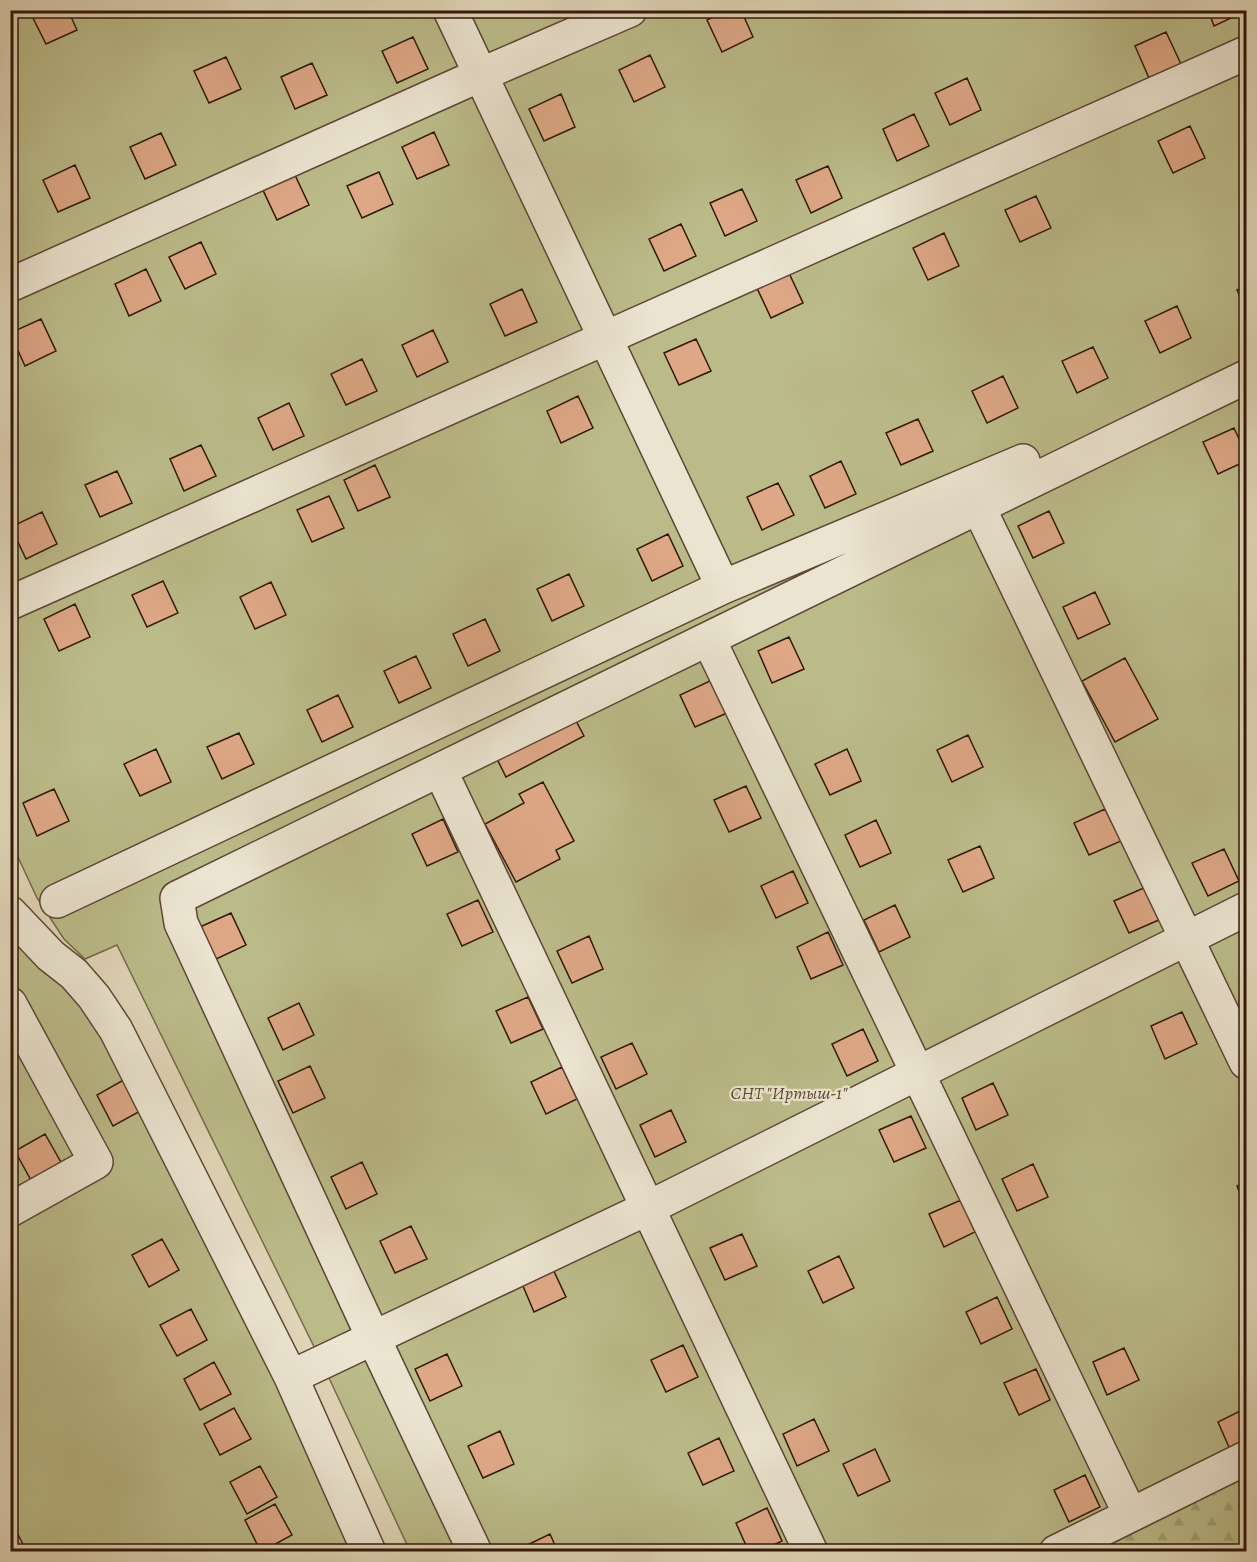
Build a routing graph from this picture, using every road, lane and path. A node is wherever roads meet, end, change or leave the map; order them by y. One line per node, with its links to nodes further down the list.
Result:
1 (450, 10): 4 (street)
2 (630, 10): 4 (street)
3 (1246, 53): 6 (street)
4 (480, 75): 5 (street); 6 (street)
5 (10, 285)
6 (603, 338): 10 (street); 11 (street)
7 (1246, 368): 10 (street)
8 (1246, 377): 9 (street)
9 (978, 506): 12 (street); 17 (street)
10 (723, 587): 14 (street)
11 (10, 603)
12 (709, 640): 13 (street); 20 (street)
13 (441, 772): 21 (street); 23 (street)
14 (57, 901)
15 (1246, 909): 17 (street)
16 (10, 913): 24 (street)
17 (1187, 939): 19 (street); 20 (street)
18 (10, 1004): 22 (street)
19 (1246, 1062)
20 (917, 1074): 21 (street); 26 (street)
21 (648, 1208): 23 (street); 29 (street)
22 (10, 1210)
23 (373, 1337): 24 (street); 28 (street)
24 (291, 1377): 27 (street)
25 (1246, 1458): 26 (street)
26 (1130, 1514): 30 (street)
27 (369, 1551)
28 (475, 1551)
29 (811, 1551)
30 (1056, 1551)

